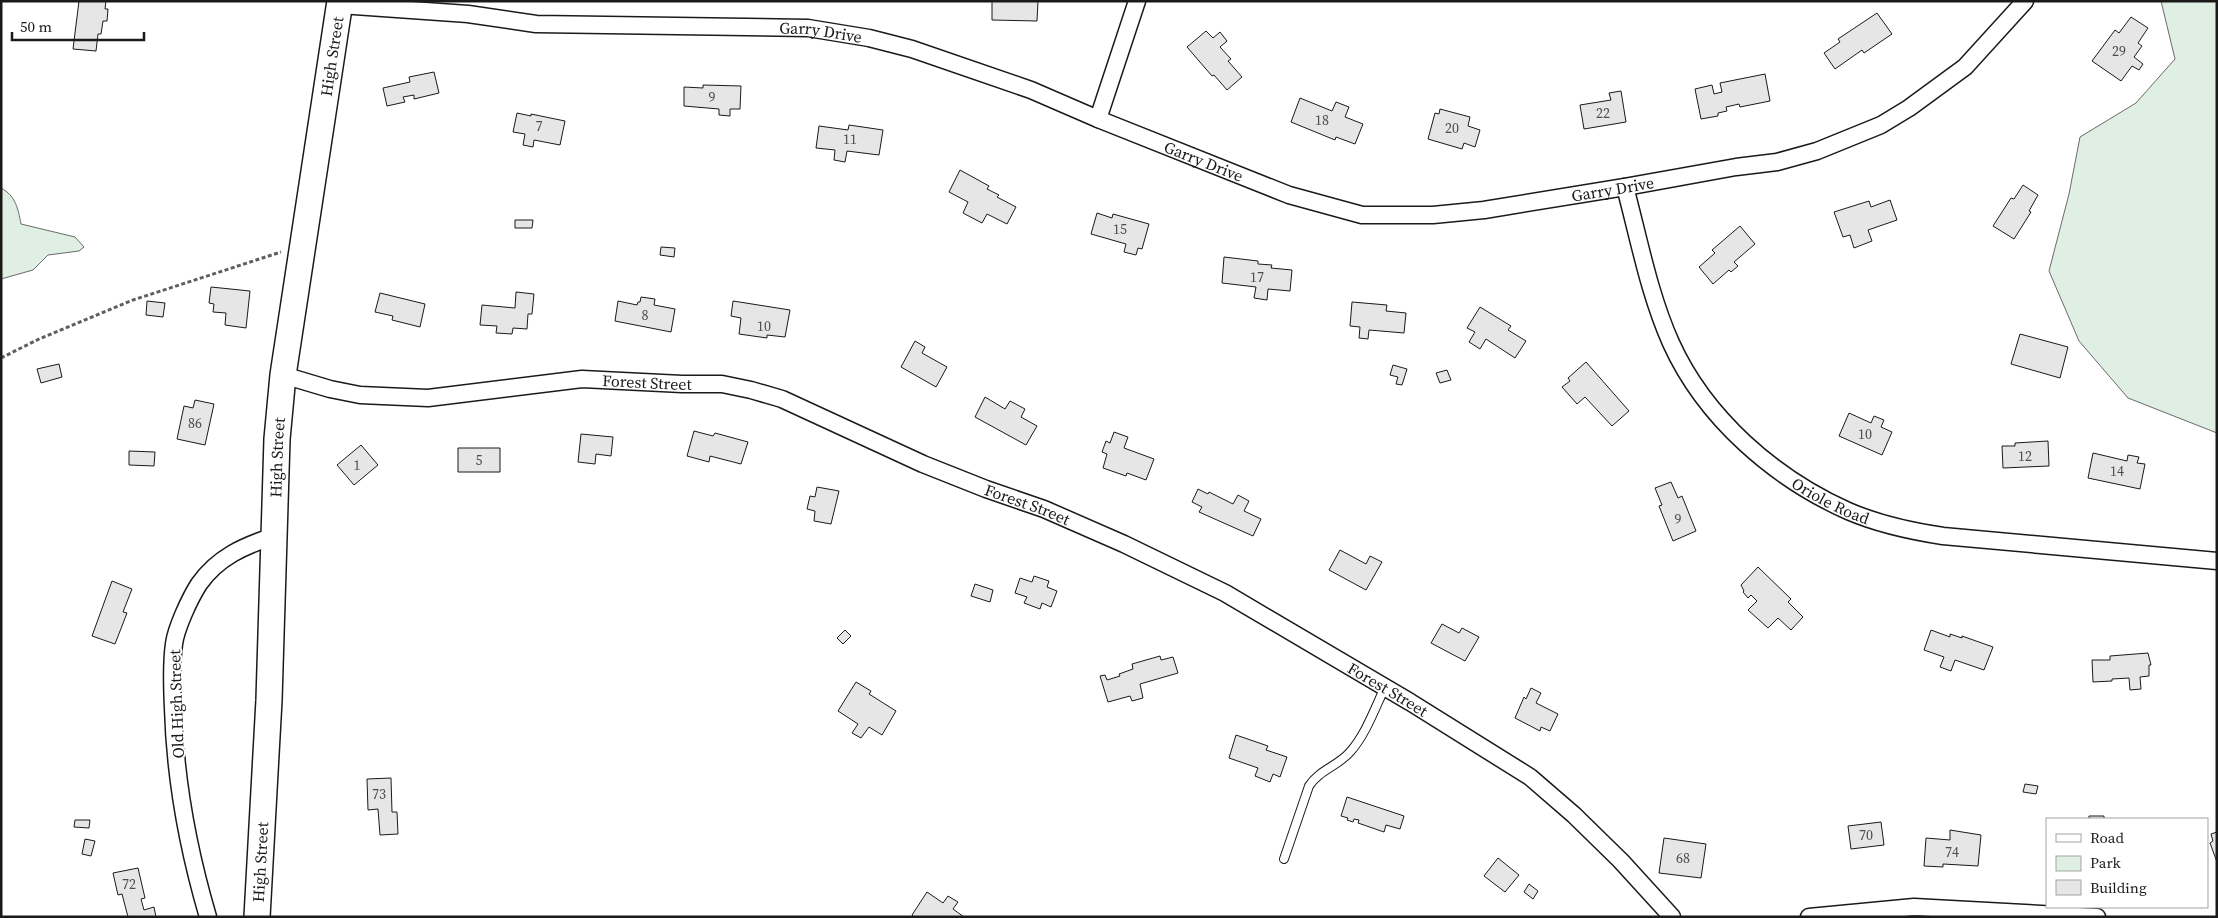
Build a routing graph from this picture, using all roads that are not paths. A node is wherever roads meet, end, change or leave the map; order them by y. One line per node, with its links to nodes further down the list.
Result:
1 (1137, 1): 4 (street)
2 (2025, 1): 5 (street, Garry Drive)
3 (340, 3): 4 (street, Garry Drive); 6 (main road, High Street)
4 (1098, 119): 5 (street, Garry Drive)
5 (1625, 187): 8 (street, Oriole Road)
6 (283, 375): 7 (main road, High Street); 9 (street, Forest Street)
7 (274, 536): 11 (street, Old High Street); 12 (main road, High Street)
8 (2217, 561)
9 (1385, 687): 10 (lane); 13 (street, Forest Street)
10 (1284, 859)
11 (208, 917)
12 (256, 917)
13 (1672, 917)
14 (1809, 917): 15 (street)
15 (2097, 917)

